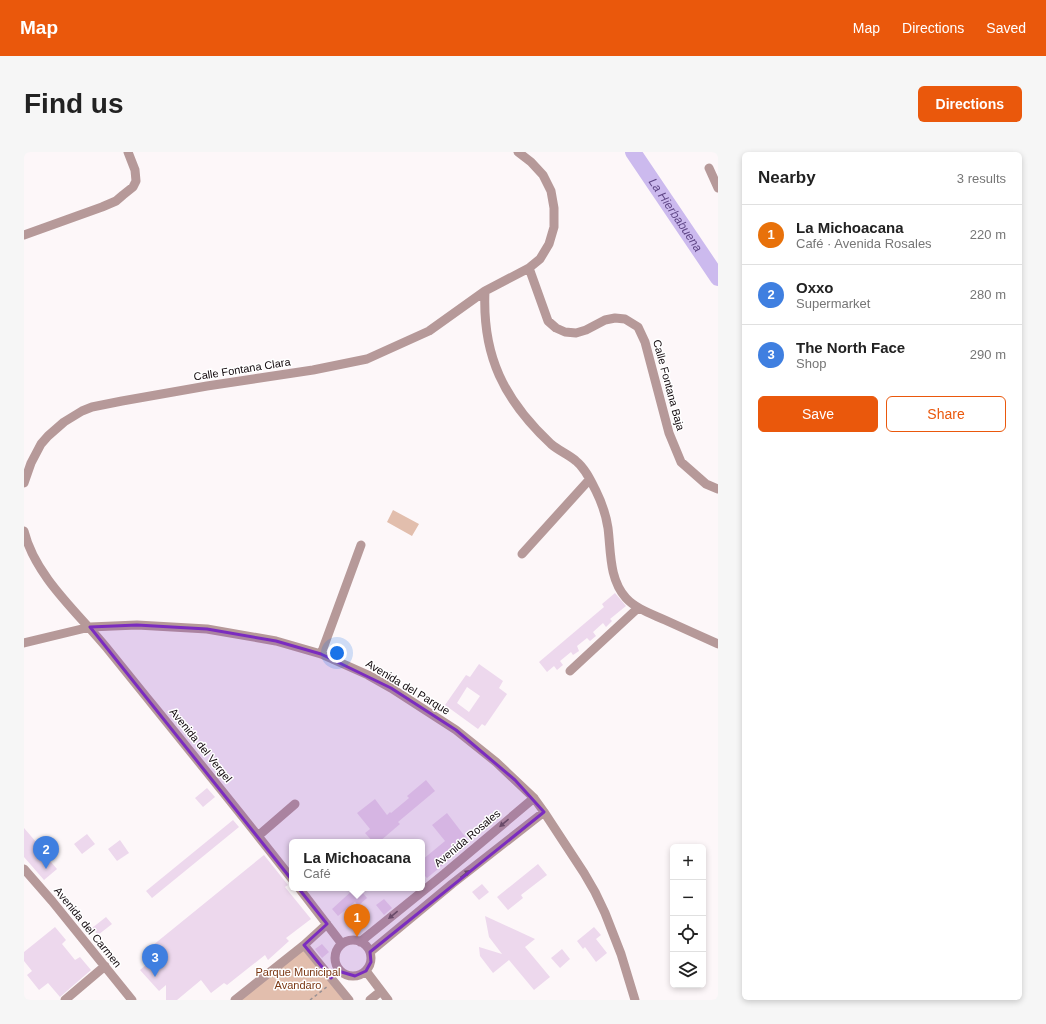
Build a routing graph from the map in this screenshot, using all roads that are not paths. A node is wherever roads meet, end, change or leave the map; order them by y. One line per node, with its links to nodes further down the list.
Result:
1 (128, 152): 5 (street)
2 (518, 152): 6 (street)
3 (709, 168): 4 (street)
4 (718, 188)
5 (24, 235)
6 (530, 268): 7 (street, Calle Fontana Clara); 10 (street, Calle Fontana Baja)
7 (484, 291): 8 (street); 9 (street, Calle Fontana Clara)
8 (590, 480): 13 (street); 14 (street)
9 (24, 483)
10 (718, 489)
11 (24, 531): 15 (street)
12 (361, 545): 18 (street)
13 (522, 554)
14 (638, 608): 17 (street); 19 (street)
15 (90, 627): 16 (street, Avenida del Parque); 18 (street, Avenida del Parque); 23 (street, Avenida del Vergel)
16 (24, 642)
17 (718, 644)
18 (321, 654): 20 (street, Avenida del Parque)
19 (570, 671)
20 (534, 798): 22 (street, Avenida del Parque); 25 (street, Avenida Rosales, one-way to 25)
21 (295, 804): 23 (street)
22 (544, 812): 27 (street, one-way to 22); 47 (street, Avenida del Parque)
23 (258, 836): 26 (street, Avenida del Vergel)
24 (24, 869): 36 (street, Avenida del Carmen)
25 (444, 874): 27 (street); 28 (street, Avenida Rosales, one-way to 28)
26 (289, 875)
27 (452, 884): 35 (street)
28 (425, 889)
29 (301, 891): 31 (street)
30 (423, 891): 32 (street, Avenida Rosales, one-way to 32)
31 (327, 924): 33 (street); 34 (street)
32 (360, 942): 33 (street); 35 (street)
33 (342, 944): 37 (street)
34 (304, 945): 39 (street); 43 (street)
35 (370, 952): 38 (street)
36 (105, 966): 41 (street); 42 (street, Avenida del Carmen)
37 (339, 970): 38 (street); 39 (street)
38 (366, 971): 40 (street)
39 (333, 979): 44 (street)
40 (380, 991): 45 (street); 46 (street)
41 (64, 1000)
42 (132, 1000)
43 (235, 1000)
44 (349, 1000)
45 (370, 1000)
46 (388, 1000)
47 (635, 1000)

